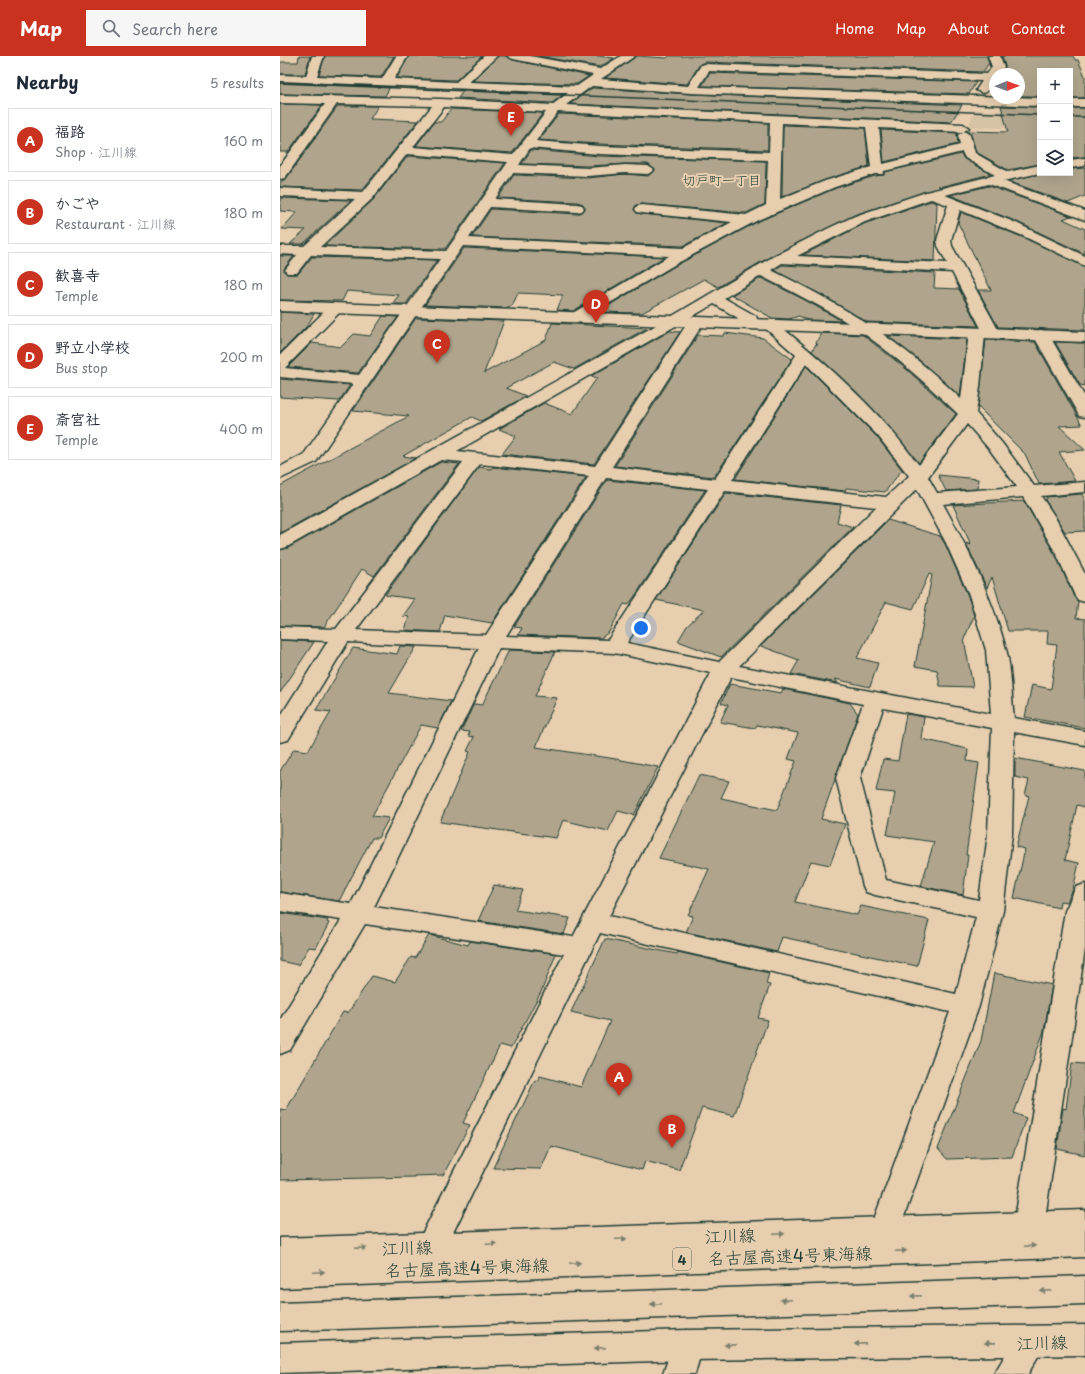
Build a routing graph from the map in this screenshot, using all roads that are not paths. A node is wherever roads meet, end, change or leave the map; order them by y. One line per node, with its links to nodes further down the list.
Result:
1 (318, 56): 15 (main road)
2 (402, 56): 17 (main road)
3 (491, 56): 18 (main road)
4 (513, 56): 11 (main road)
5 (629, 56): 11 (main road)
6 (799, 56): 10 (main road)
7 (994, 56): 9 (main road)
8 (872, 61): 12 (main road)
9 (997, 68)
10 (796, 71): 12 (main road); 20 (main road)
11 (602, 73): 19 (main road)
12 (873, 74): 14 (main road); 21 (main road)
13 (280, 78): 15 (main road)
14 (989, 78)
15 (310, 79): 17 (main road)
16 (989, 80): 29 (main road)
17 (386, 82): 18 (main road)
18 (459, 85): 19 (main road)
19 (585, 86): 20 (main road); 28 (main road)
20 (691, 90): 21 (main road)
21 (868, 96): 29 (main road)
22 (280, 100): 23 (main road)
23 (333, 101): 25 (main road); 43 (main road)
24 (1037, 102): 29 (main road)
25 (441, 103): 28 (main road); 35 (main road)
26 (1073, 103): 27 (main road)
27 (1085, 103)
28 (554, 109): 30 (main road); 33 (main road)
29 (971, 109): 32 (main road)
30 (776, 119): 31 (main road); 36 (main road)
31 (872, 124): 32 (main road); 42 (main road)
32 (963, 128): 34 (main road)
33 (527, 144): 36 (main road); 38 (main road)
34 (966, 147): 42 (main road); 44 (main road)
35 (404, 150): 38 (main road); 48 (main road)
36 (776, 156): 51 (main road)
37 (1085, 162): 39 (main road)
38 (513, 164): 40 (main road); 49 (main road)
39 (1073, 164)
40 (648, 170)
41 (1037, 170): 44 (main road)
42 (878, 171): 51 (main road)
43 (280, 175)
44 (1006, 176): 45 (main road)
45 (989, 180): 47 (main road); 54 (main road)
46 (280, 192): 48 (main road)
47 (931, 195): 50 (main road); 61 (main road)
48 (368, 196): 58 (main road)
49 (486, 203): 52 (main road); 56 (main road)
50 (955, 203): 62 (main road); 63 (main road)
51 (773, 207): 55 (main road)
52 (577, 208)
53 (642, 209): 55 (main road)
54 (1085, 216)
55 (749, 219): 59 (main road)
56 (459, 242): 59 (main road); 60 (main road)
57 (280, 250): 58 (main road)
58 (307, 251): 60 (main road); 64 (main road)
59 (685, 252): 70 (main road)
60 (450, 255): 69 (main road)
61 (779, 259): 63 (main road); 65 (main road)
62 (1085, 262)
63 (956, 268): 75 (main road)
64 (292, 270)
65 (761, 270): 66 (main road); 74 (main road)
66 (714, 298): 71 (main road); 73 (main road)
67 (280, 306): 68 (main road)
68 (336, 308): 69 (main road); 79 (main road)
69 (411, 311): 70 (main road); 81 (main road)
70 (576, 318): 71 (main road)
71 (674, 321): 72 (main road); 84 (main road)
72 (696, 322): 73 (main road); 86 (main road)
73 (760, 324): 74 (main road); 78 (main road)
74 (867, 329): 75 (main road); 83 (main road)
75 (984, 333): 76 (main road); 83 (main road)
76 (1041, 335): 77 (main road); 82 (main road)
77 (1085, 337)
78 (806, 354): 88 (main road); 89 (main road)
79 (280, 364)
80 (280, 372): 81 (main road)
81 (364, 380): 87 (main road)
82 (1085, 412)
83 (967, 413): 88 (main road); 91 (main road)
84 (438, 454): 85 (main road); 94 (main road)
85 (475, 458): 86 (main road); 97 (main road)
86 (600, 472): 89 (main road); 98 (main road)
87 (280, 474)
88 (919, 477): 92 (main road); 93 (main road)
89 (720, 485): 93 (main road); 99 (main road)
90 (1085, 487): 91 (main road)
91 (1030, 491): 92 (main road); 95 (main road)
92 (932, 499): 102 (main road)
93 (890, 503): 100 (main road)
94 (285, 535)
95 (1085, 596)
96 (280, 633): 97 (main road)
97 (342, 635): 98 (main road); 103 (main road)
98 (492, 642): 99 (main road); 108 (main road)
99 (614, 647): 100 (main road)
100 (724, 669): 101 (main road); 109 (main road)
101 (875, 700): 102 (main road); 107 (main road)
102 (1003, 723): 104 (main road); 107 (main road)
103 (280, 735)
104 (1085, 738)
105 (1085, 893): 114 (main road)
106 (280, 902): 108 (main road)
107 (990, 911): 111 (main road)
108 (358, 914): 110 (main road); 112 (main road)
109 (593, 922): 110 (main road); 111 (main road)
110 (580, 947): 117 (main road)
111 (966, 1006): 115 (main road)
112 (280, 1043)
113 (1085, 1223): 114 (main road, 江川線)
114 (1029, 1225): 115 (main road, 江川線)
115 (885, 1230): 117 (main road, 江川線, one-way to 115)
116 (1085, 1244): 119 (main road, 名古屋高速4号東海線 / 4, one-way to 116)
117 (430, 1246): 118 (main road, 江川線, one-way to 117)
118 (280, 1251)
119 (280, 1274)
120 (1085, 1290): 121 (main road, one-way to 121)
121 (280, 1317)
122 (1085, 1340): 123 (main road, 江川線)
123 (1030, 1342): 125 (main road, 江川線, one-way to 125); 126 (main road)
124 (280, 1358): 125 (main road, 江川線, one-way to 124)
125 (683, 1360)
126 (1010, 1374)

